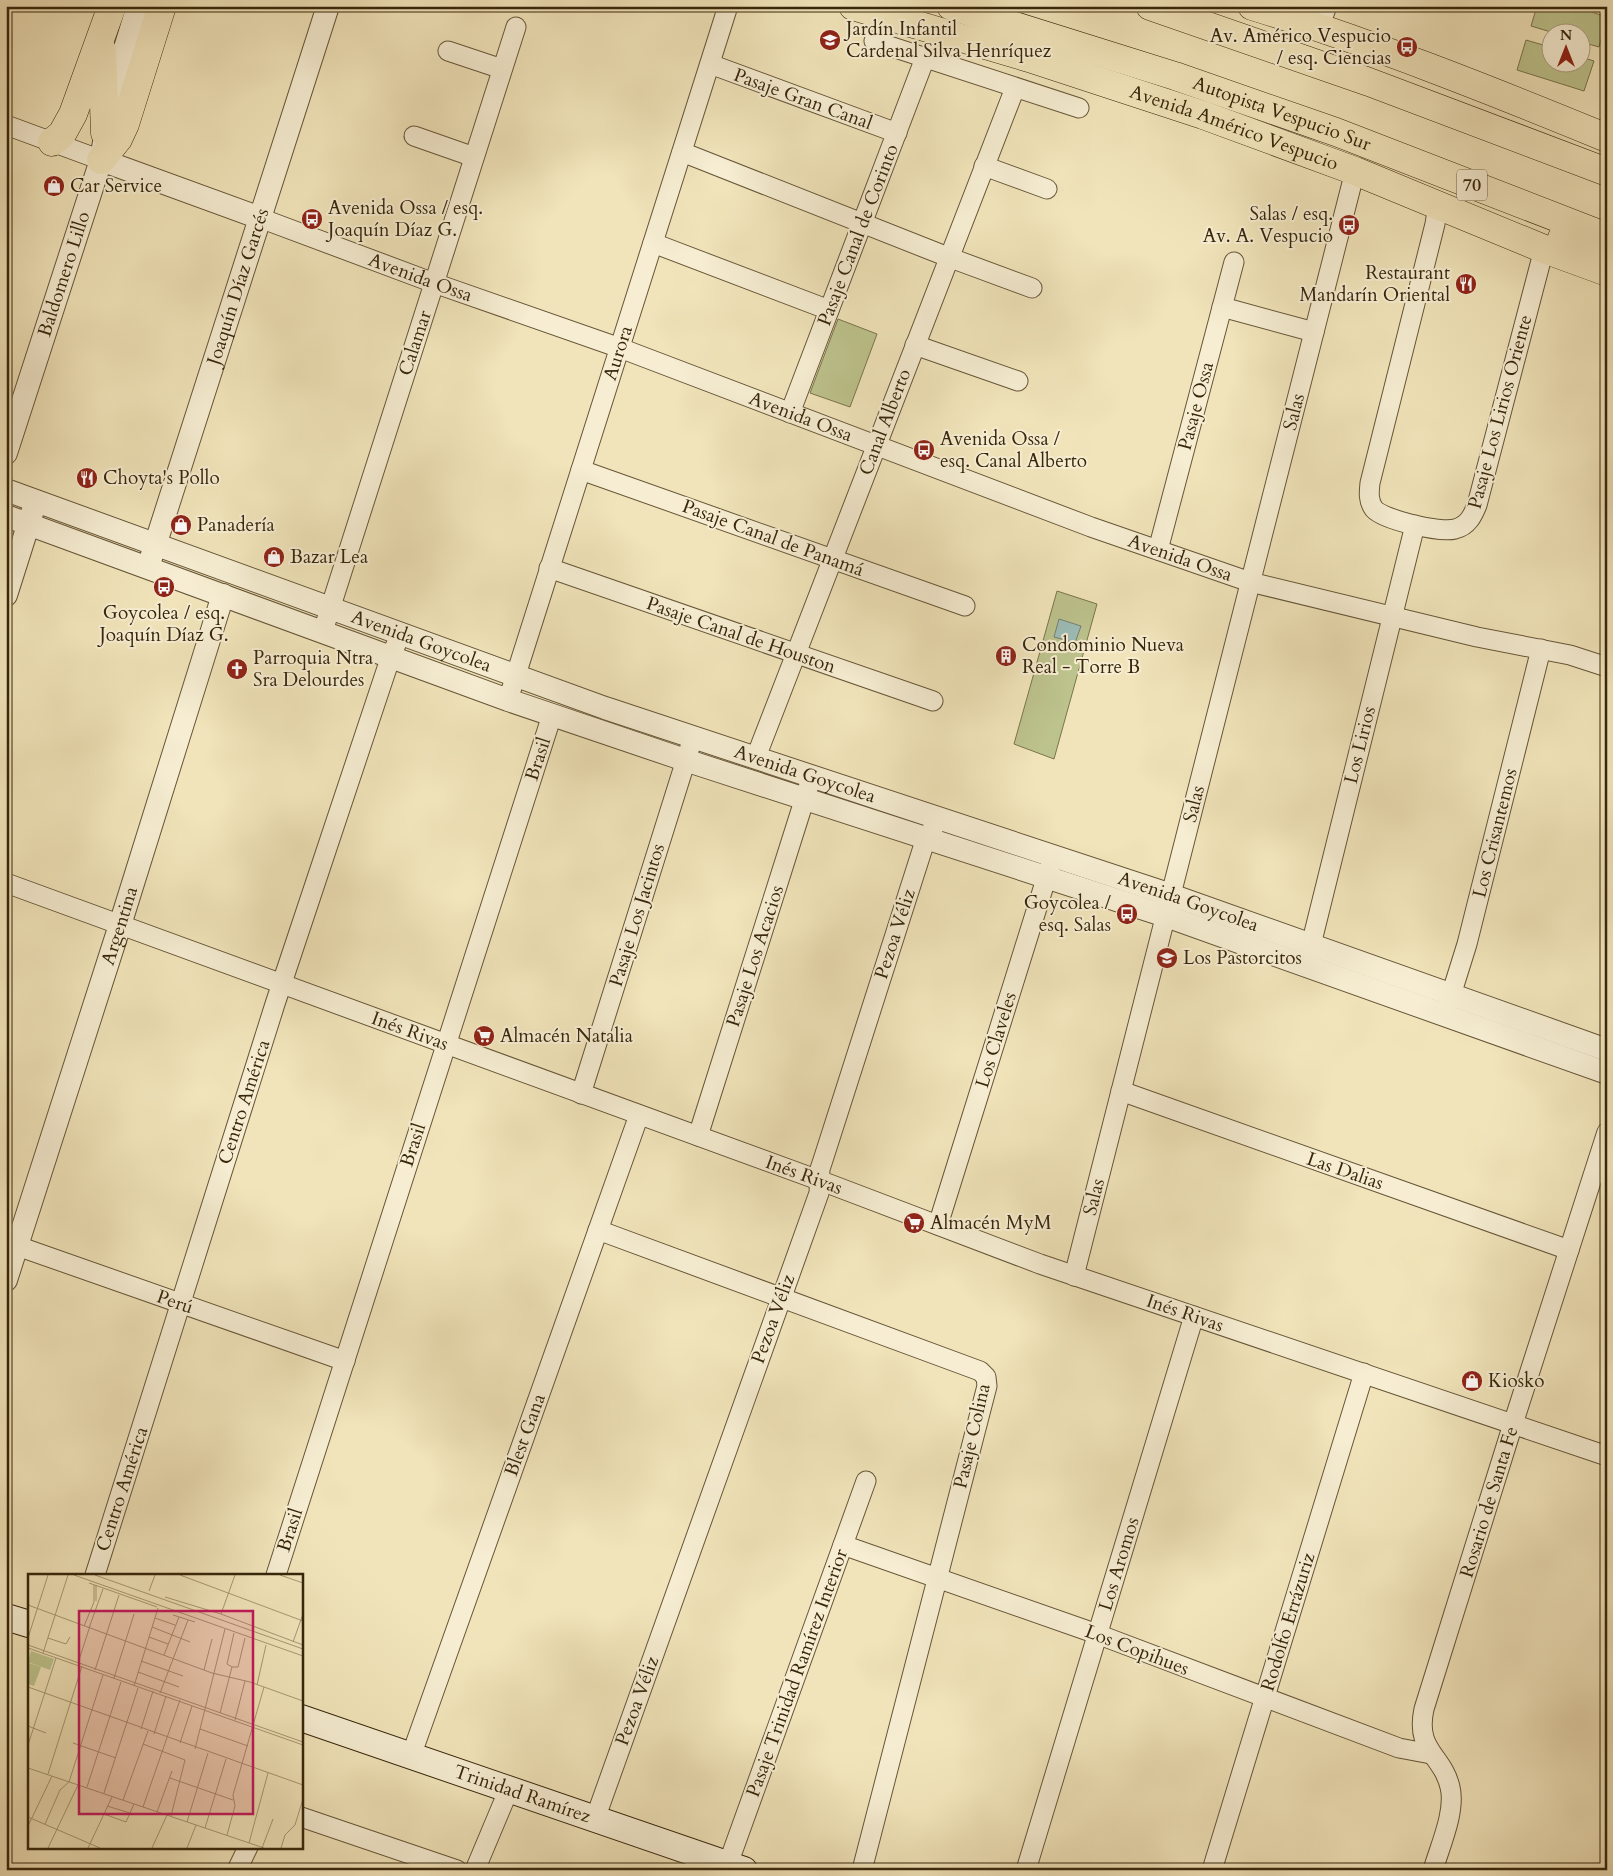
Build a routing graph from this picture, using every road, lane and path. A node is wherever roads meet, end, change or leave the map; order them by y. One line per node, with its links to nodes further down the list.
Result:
1 (138, 6): 22 (street, Baldomero Lillo)
2 (162, 6): 30 (main road)
3 (328, 6): 36 (street, Joaquín Díaz Garcés)
4 (728, 6): 15 (street, Aurora)
5 (853, 6): 32 (main road, Avenida Américo Vespucio)
6 (951, 6): 21 (main road, Autopista Vespucio Sur / 70)
7 (1150, 6): 17 (main road)
8 (1252, 6): 10 (main road)
9 (110, 14): 22 (main road); 26 (main road)
10 (1323, 17): 25 (main road)
11 (516, 27): 16 (street, Calamar)
12 (874, 41): 14 (street)
13 (448, 50): 16 (street)
14 (925, 58): 18 (street); 23 (street, Pasaje Canal de Corinto)
15 (710, 64): 23 (street, Pasaje Gran Canal); 27 (street, Aurora)
16 (502, 69): 29 (street, Calamar)
17 (1370, 82): 28 (main road); 33 (main road)
18 (1015, 88): 19 (street); 31 (street, Canal Alberto)
19 (1079, 108)
20 (6, 125): 26 (street, Avenida Ossa)
21 (1336, 132): 38 (main road, Autopista Vespucio Sur / 70); 42 (main road)
22 (105, 133): 30 (street, Baldomero Lillo)
23 (897, 133): 37 (street, Pasaje Canal de Corinto)
24 (414, 136): 29 (street)
25 (1607, 138)
26 (52, 142): 30 (street, Avenida Ossa)
27 (682, 152): 37 (street); 39 (street, Aurora)
28 (1607, 157)
29 (474, 158): 45 (street, Calamar)
30 (101, 160): 36 (street, Avenida Ossa); 55 (street, Baldomero Lillo)
31 (984, 166): 34 (street); 41 (street, Canal Alberto)
32 (1355, 171): 35 (main road, Avenida Américo Vespucio); 49 (street, Salas)
33 (1607, 172)
34 (1047, 189)
35 (1438, 204): 40 (main road, Avenida Américo Vespucio); 61 (street, Pasaje Los Lirios Oriente)
36 (260, 218): 45 (street, Avenida Ossa); 62 (street, Joaquín Díaz Garcés)
37 (862, 223): 41 (street); 48 (street, Pasaje Canal de Corinto)
38 (1607, 237)
39 (653, 243): 48 (street); 51 (street, Aurora)
40 (1544, 249): 44 (main road, Avenida Américo Vespucio); 61 (street, Pasaje Los Lirios Oriente)
41 (948, 257): 46 (street); 50 (street, Canal Alberto)
42 (1607, 259)
43 (1234, 262): 47 (street, Pasaje Ossa)
44 (1607, 272)
45 (434, 283): 51 (street, Avenida Ossa); 72 (street, Calamar)
46 (1032, 288)
47 (1222, 307): 49 (street); 63 (street, Pasaje Ossa)
48 (829, 310): 53 (street, Pasaje Canal de Corinto)
49 (1314, 332): 68 (street, Salas)
50 (915, 344): 52 (street); 54 (street, Canal Alberto)
51 (620, 348): 53 (street, Avenida Ossa); 56 (street, Aurora)
52 (1018, 381)
53 (790, 413): 54 (street, Avenida Ossa)
54 (876, 446): 63 (street, Avenida Ossa); 64 (street, Canal Alberto)
55 (6, 453)
56 (581, 470): 64 (street, Pasaje Canal de Panamá); 66 (street, Aurora)
57 (6, 490): 58 (street, Avenida Goycolea)
58 (36, 501): 60 (street); 62 (street, Avenida Goycolea)
59 (6, 516): 60 (street, Avenida Goycolea)
60 (29, 524): 65 (street, Avenida Goycolea); 70 (street)
61 (1415, 525): 73 (street, Los Lirios)
62 (156, 544): 65 (street, Joaquín Díaz Garcés); 67 (street, Avenida Goycolea)
63 (1158, 550): 68 (street, Avenida Ossa)
64 (832, 559): 71 (street, Pasaje Canal de Panamá); 77 (street, Canal Alberto)
65 (148, 567): 69 (street, Avenida Goycolea)
66 (549, 568): 77 (street, Pasaje Canal de Houston); 80 (street, Aurora)
67 (230, 571): 69 (street, Argentina); 72 (street, Avenida Goycolea)
68 (1250, 582): 73 (street, Avenida Ossa); 94 (street, Salas)
69 (223, 594): 74 (street, Avenida Goycolea); 96 (street, Argentina)
70 (6, 595)
71 (965, 606)
72 (330, 607): 74 (street, Calamar); 75 (street, Avenida Goycolea)
73 (1392, 617): 76 (street, Avenida Ossa); 97 (street, Los Lirios)
74 (323, 631): 78 (street, Avenida Goycolea)
75 (402, 633): 78 (street, Centro América); 80 (street, Avenida Goycolea)
76 (1541, 649): 79 (street, Avenida Ossa); 99 (street, Los Crisantemos)
77 (796, 654): 82 (street, Pasaje Canal de Houston); 85 (street, Canal Alberto)
78 (391, 656): 81 (street, Avenida Goycolea); 98 (street, Centro América)
79 (1607, 667)
80 (515, 675): 81 (street, Aurora); 84 (street, Avenida Goycolea)
81 (508, 700): 83 (street, Avenida Goycolea)
82 (933, 701)
83 (552, 715): 86 (street, Avenida Goycolea); 100 (street, Brasil)
84 (694, 737): 85 (street, Avenida Goycolea); 86 (street, Pasaje Los Jacintos)
85 (756, 757): 87 (street, Avenida Goycolea)
86 (686, 760): 88 (street, Avenida Goycolea); 104 (street, Pasaje Los Jacintos)
87 (812, 775): 88 (street, Pasaje Los Acacios); 89 (street, Avenida Goycolea)
88 (805, 799): 90 (street, Avenida Goycolea); 107 (street, Pasaje Los Acacios)
89 (940, 818): 90 (street, Pezoa Véliz); 91 (street, Avenida Goycolea)
90 (926, 838): 92 (street, Avenida Goycolea); 108 (street, Pezoa Véliz)
91 (1053, 855): 92 (street, Los Claveles); 94 (street, Avenida Goycolea)
92 (1046, 878): 95 (street, Avenida Goycolea); 109 (street, Los Claveles)
93 (6, 883): 96 (street, Inés Rivas)
94 (1171, 895): 95 (street, Salas); 97 (street, Avenida Goycolea)
95 (1166, 916): 97 (street, Avenida Goycolea); 103 (street, Salas)
96 (120, 925): 98 (street, Inés Rivas); 111 (street, Argentina)
97 (1307, 955): 99 (street, Avenida Goycolea)
98 (282, 984): 100 (street, Inés Rivas); 116 (street, Centro América)
99 (1448, 1006): 101 (street, Avenida Goycolea); 102 (street, Avenida Goycolea)
100 (446, 1044): 104 (street, Inés Rivas); 118 (street, Brasil)
101 (1607, 1050)
102 (1607, 1074)
103 (1121, 1091): 112 (street, Las Dalias); 113 (street, Salas)
104 (582, 1094): 105 (street, Inés Rivas)
105 (639, 1115): 107 (street, Inés Rivas); 110 (street, Blest Gana)
106 (1607, 1132): 112 (street, Rosario de Santa Fe)
107 (698, 1136): 108 (street, Inés Rivas)
108 (819, 1181): 109 (street, Inés Rivas); 115 (street, Pezoa Véliz)
109 (938, 1225): 113 (street, Inés Rivas)
110 (598, 1230): 115 (street, Pasaje Colina); 133 (street, Blest Gana)
111 (12, 1244): 114 (street, Argentina); 116 (street, Perú)
112 (1569, 1250): 120 (street, Rosario de Santa Fe)
113 (1074, 1276): 117 (street, Inés Rivas)
114 (6, 1280)
115 (781, 1298): 126 (street, Pasaje Colina); 136 (street, Pezoa Véliz)
116 (180, 1303): 118 (street, Perú); 124 (street, Centro América)
117 (1194, 1316): 119 (street, Inés Rivas); 129 (street, Los Aromos)
118 (344, 1361): 125 (street, Brasil)
119 (1364, 1373): 120 (street, Inés Rivas); 130 (street, Rodolfo Errázuriz)
120 (1513, 1424): 121 (street, Inés Rivas); 132 (street, Rosario de Santa Fe)
121 (1607, 1456)
122 (866, 1481): 123 (street, Pasaje Trinidad Ramírez Interior)
123 (843, 1545): 126 (street, Los Copihues); 138 (street, Pasaje Trinidad Ramírez Interior)
124 (95, 1574)
125 (276, 1574)
126 (937, 1578): 129 (street, Los Copihues); 142 (street, Pasaje Colina)
127 (6, 1617): 128 (main road)
128 (28, 1624)
129 (1097, 1634): 130 (street, Los Copihues); 143 (street, Los Aromos)
130 (1265, 1698): 132 (street, Los Copihues); 144 (street, Rodolfo Errázuriz)
131 (303, 1724): 133 (main road, Trinidad Ramírez)
132 (1431, 1754): 145 (street, Rosario de Santa Fe)
133 (411, 1756): 134 (main road, Trinidad Ramírez)
134 (509, 1790): 136 (main road, Trinidad Ramírez); 141 (street)
135 (302, 1817): 140 (street)
136 (595, 1819): 138 (main road, Trinidad Ramírez)
137 (248, 1848): 139 (street)
138 (736, 1867)
139 (237, 1870)
140 (457, 1870)
141 (475, 1870)
142 (862, 1870)
143 (1026, 1870)
144 (1212, 1870)
145 (1433, 1870)

